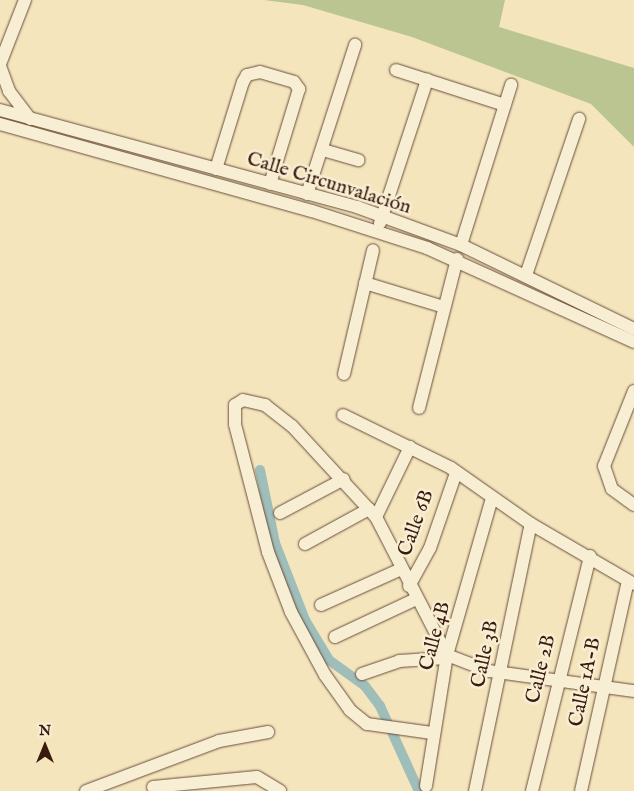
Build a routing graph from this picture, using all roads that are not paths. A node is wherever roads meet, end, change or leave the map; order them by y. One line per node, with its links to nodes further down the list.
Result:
1 (25, 0): 3 (street)
2 (355, 45): 12 (street)
3 (0, 65): 10 (street)
4 (396, 70): 5 (street)
5 (427, 80): 7 (street); 17 (street)
6 (511, 85): 7 (street)
7 (505, 105): 19 (street)
8 (0, 110): 10 (street, Calle Circunvalación)
9 (579, 118): 22 (street)
10 (30, 119): 14 (street, Calle Circunvalación)
11 (0, 124): 18 (street, Calle Circunvalación)
12 (323, 150): 13 (street); 16 (street)
13 (359, 160)
14 (216, 169): 15 (street, Calle Circunvalación); 15 (street)
15 (270, 184): 16 (street, Calle Circunvalación)
16 (307, 194): 17 (street, Calle Circunvalación)
17 (383, 216): 18 (street); 19 (street, Calle Circunvalación)
18 (377, 231): 21 (street, Calle Circunvalación)
19 (461, 245): 22 (street, Calle Circunvalación)
20 (373, 250): 23 (street)
21 (457, 259): 24 (street); 26 (street, Calle Circunvalación)
22 (526, 275): 25 (street, Calle Circunvalación)
23 (365, 283): 24 (street); 27 (street)
24 (444, 307): 29 (street)
25 (634, 329)
26 (634, 342)
27 (344, 374)
28 (634, 391): 35 (street)
29 (419, 408)
30 (343, 415): 31 (street)
31 (410, 447): 32 (street); 37 (street)
32 (456, 473): 34 (street); 43 (street, Calle 6B)
33 (344, 479): 36 (street); 37 (street); 54 (street)
34 (492, 498): 38 (street); 47 (street, Calle 4B)
35 (634, 505)
36 (280, 513)
37 (373, 513): 39 (street); 41 (street)
38 (531, 524): 40 (street); 48 (street, Calle 3B)
39 (305, 544)
40 (590, 556): 42 (street); 50 (street, Calle 2B)
41 (401, 569): 43 (street); 45 (street)
42 (631, 583): 51 (street, Calle 1A-B)
43 (410, 586): 44 (street)
44 (416, 599): 46 (street); 47 (street)
45 (321, 605)
46 (334, 638)
47 (447, 657): 48 (street); 49 (street); 54 (street, Calle 4B)
48 (500, 672): 50 (street); 60 (street, Calle 3B)
49 (362, 674)
50 (557, 680): 51 (street); 61 (street, Calle 2B)
51 (603, 684): 52 (street); 62 (street, Calle 1A-B)
52 (634, 691)
53 (268, 732): 57 (street)
54 (432, 733): 55 (street, Calle 4B)
55 (426, 786)
56 (153, 787): 59 (street)
57 (103, 789): 58 (street)
58 (86, 791)
59 (280, 791)
60 (475, 791)
61 (532, 791)
62 (581, 791)

